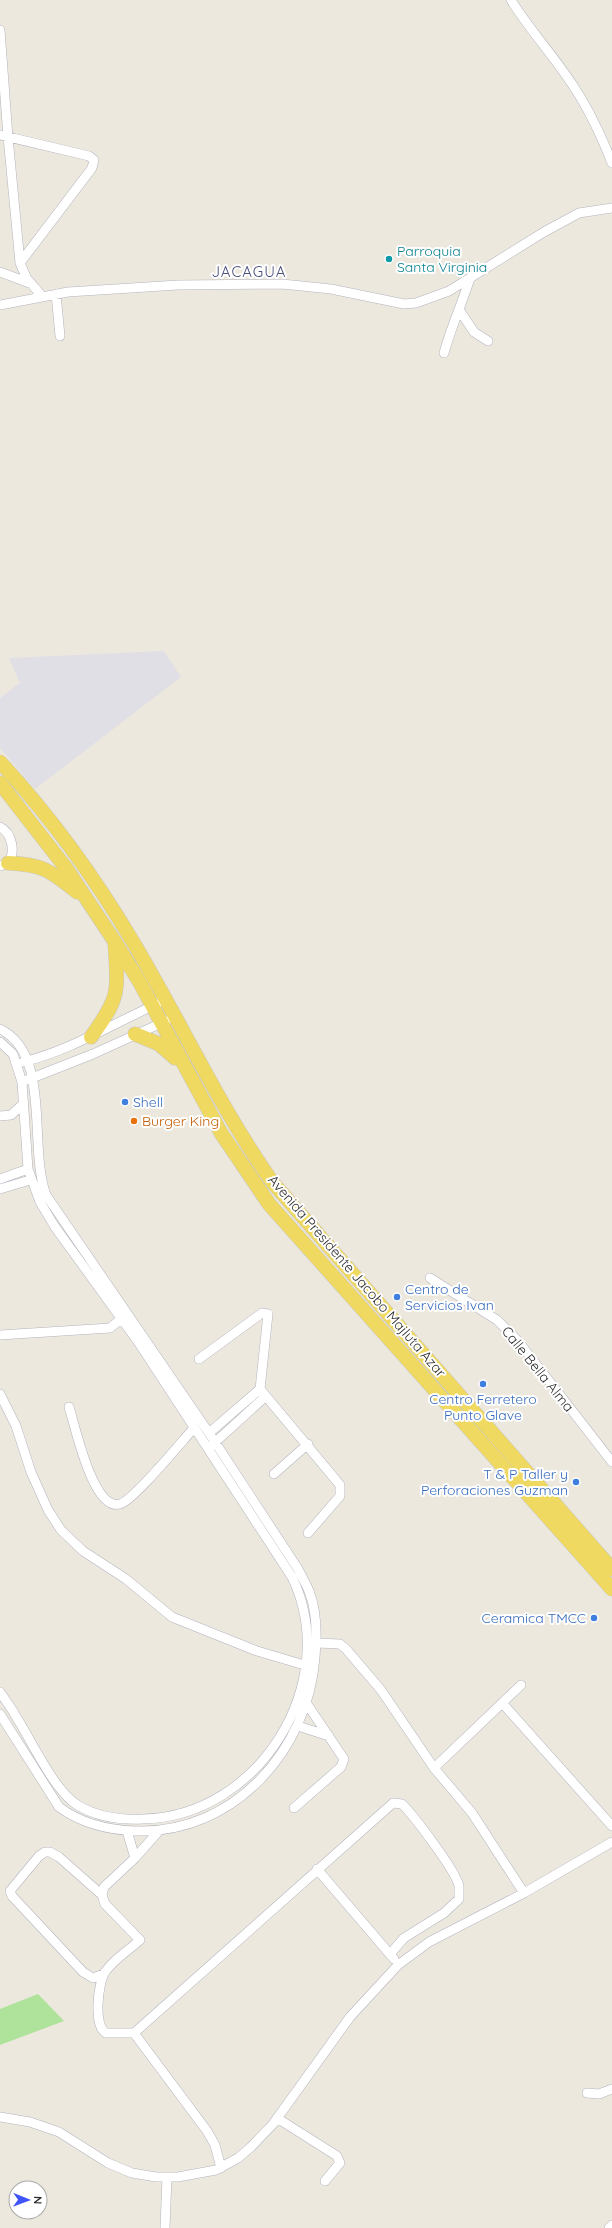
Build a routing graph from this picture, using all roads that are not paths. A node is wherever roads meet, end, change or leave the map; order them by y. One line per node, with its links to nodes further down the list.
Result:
1 (511, 0): 4 (street)
2 (0, 30): 3 (street)
3 (4, 136): 6 (street); 6 (street)
4 (612, 163)
5 (612, 208): 8 (street)
6 (20, 263): 9 (street)
7 (0, 272): 9 (street)
8 (470, 278): 10 (street); 13 (street)
9 (32, 284): 11 (street)
10 (56, 294): 11 (street); 14 (street)
11 (42, 296): 12 (street)
12 (0, 304)
13 (460, 311): 15 (street); 16 (street)
14 (60, 336)
15 (488, 341)
16 (444, 353)
17 (0, 762): 23 (main road, Avenida Presidente Jacobo Majluta Azar)
18 (0, 783): 21 (main road, Avenida Presidente Jacobo Majluta Azar)
19 (0, 827): 20 (street)
20 (4, 865): 21 (main road)
21 (86, 899): 22 (main road, Avenida Presidente Jacobo Majluta Azar)
22 (115, 942): 24 (main road, Avenida Presidente Jacobo Majluta Azar); 28 (main road)
23 (166, 1000): 24 (street); 25 (main road, Avenida Presidente Jacobo Majluta Azar)
24 (152, 1006): 25 (main road, Avenida Presidente Jacobo Majluta Azar); 28 (street)
25 (168, 1020): 27 (street); 34 (main road, Avenida Presidente Jacobo Majluta Azar); 57 (main road, Avenida Presidente Jacobo Majluta Azar)
26 (0, 1029): 32 (street)
27 (135, 1034): 31 (street); 34 (main road)
28 (91, 1037): 30 (street)
29 (0, 1042): 33 (street)
30 (75, 1045): 31 (street); 32 (street)
31 (80, 1060): 35 (street)
32 (29, 1061): 33 (street); 35 (street)
33 (17, 1064): 36 (street)
34 (185, 1068): 60 (main road, Avenida Presidente Jacobo Majluta Azar)
35 (32, 1078): 36 (street); 51 (street)
36 (22, 1082): 37 (street)
37 (24, 1103): 38 (street); 39 (street)
38 (0, 1116)
39 (28, 1169): 40 (street); 41 (street)
40 (0, 1179)
41 (30, 1180): 42 (street); 44 (street)
42 (0, 1189)
43 (430, 1278): 54 (street, Calle Bella Alma)
44 (121, 1319): 45 (street); 50 (street)
45 (0, 1335)
46 (199, 1359): 47 (street)
47 (263, 1392): 51 (street); 52 (street); 53 (street)
48 (0, 1394): 62 (street)
49 (69, 1407): 50 (street)
50 (194, 1428): 53 (street)
51 (209, 1433): 53 (street)
52 (308, 1444): 55 (street); 56 (street)
53 (212, 1446): 61 (street); 62 (street)
54 (612, 1462)
55 (274, 1474)
56 (308, 1533)
57 (586, 1539): 58 (main road); 59 (main road, Avenida Presidente Jacobo Majluta Azar)
58 (612, 1554)
59 (612, 1569)
60 (612, 1589)
61 (317, 1643): 62 (street); 70 (street)
62 (310, 1667): 64 (street); 65 (street)
63 (520, 1686): 66 (street)
64 (0, 1692)
65 (307, 1704): 68 (street); 69 (street)
66 (503, 1704): 70 (street); 72 (street)
67 (0, 1714): 73 (street)
68 (298, 1726): 69 (street); 74 (street)
69 (329, 1736): 71 (street)
70 (434, 1768): 78 (street)
71 (294, 1808)
72 (612, 1826)
73 (127, 1831): 74 (street); 76 (street)
74 (158, 1832): 76 (street)
75 (612, 1842): 78 (street)
76 (135, 1858): 79 (street)
77 (317, 1869): 80 (street); 80 (street); 83 (street)
78 (524, 1893): 81 (street)
79 (102, 1895): 82 (street); 82 (street)
80 (390, 1954): 81 (street)
81 (398, 1965): 87 (street)
82 (104, 1974): 83 (street)
83 (134, 2033): 88 (street)
84 (612, 2089): 85 (street)
85 (588, 2093)
86 (0, 2117): 89 (street)
87 (277, 2118): 88 (street); 90 (street)
88 (221, 2168): 89 (street)
89 (167, 2177): 92 (street)
90 (325, 2181)
91 (612, 2225): 93 (street)
92 (165, 2228)
93 (609, 2228)

